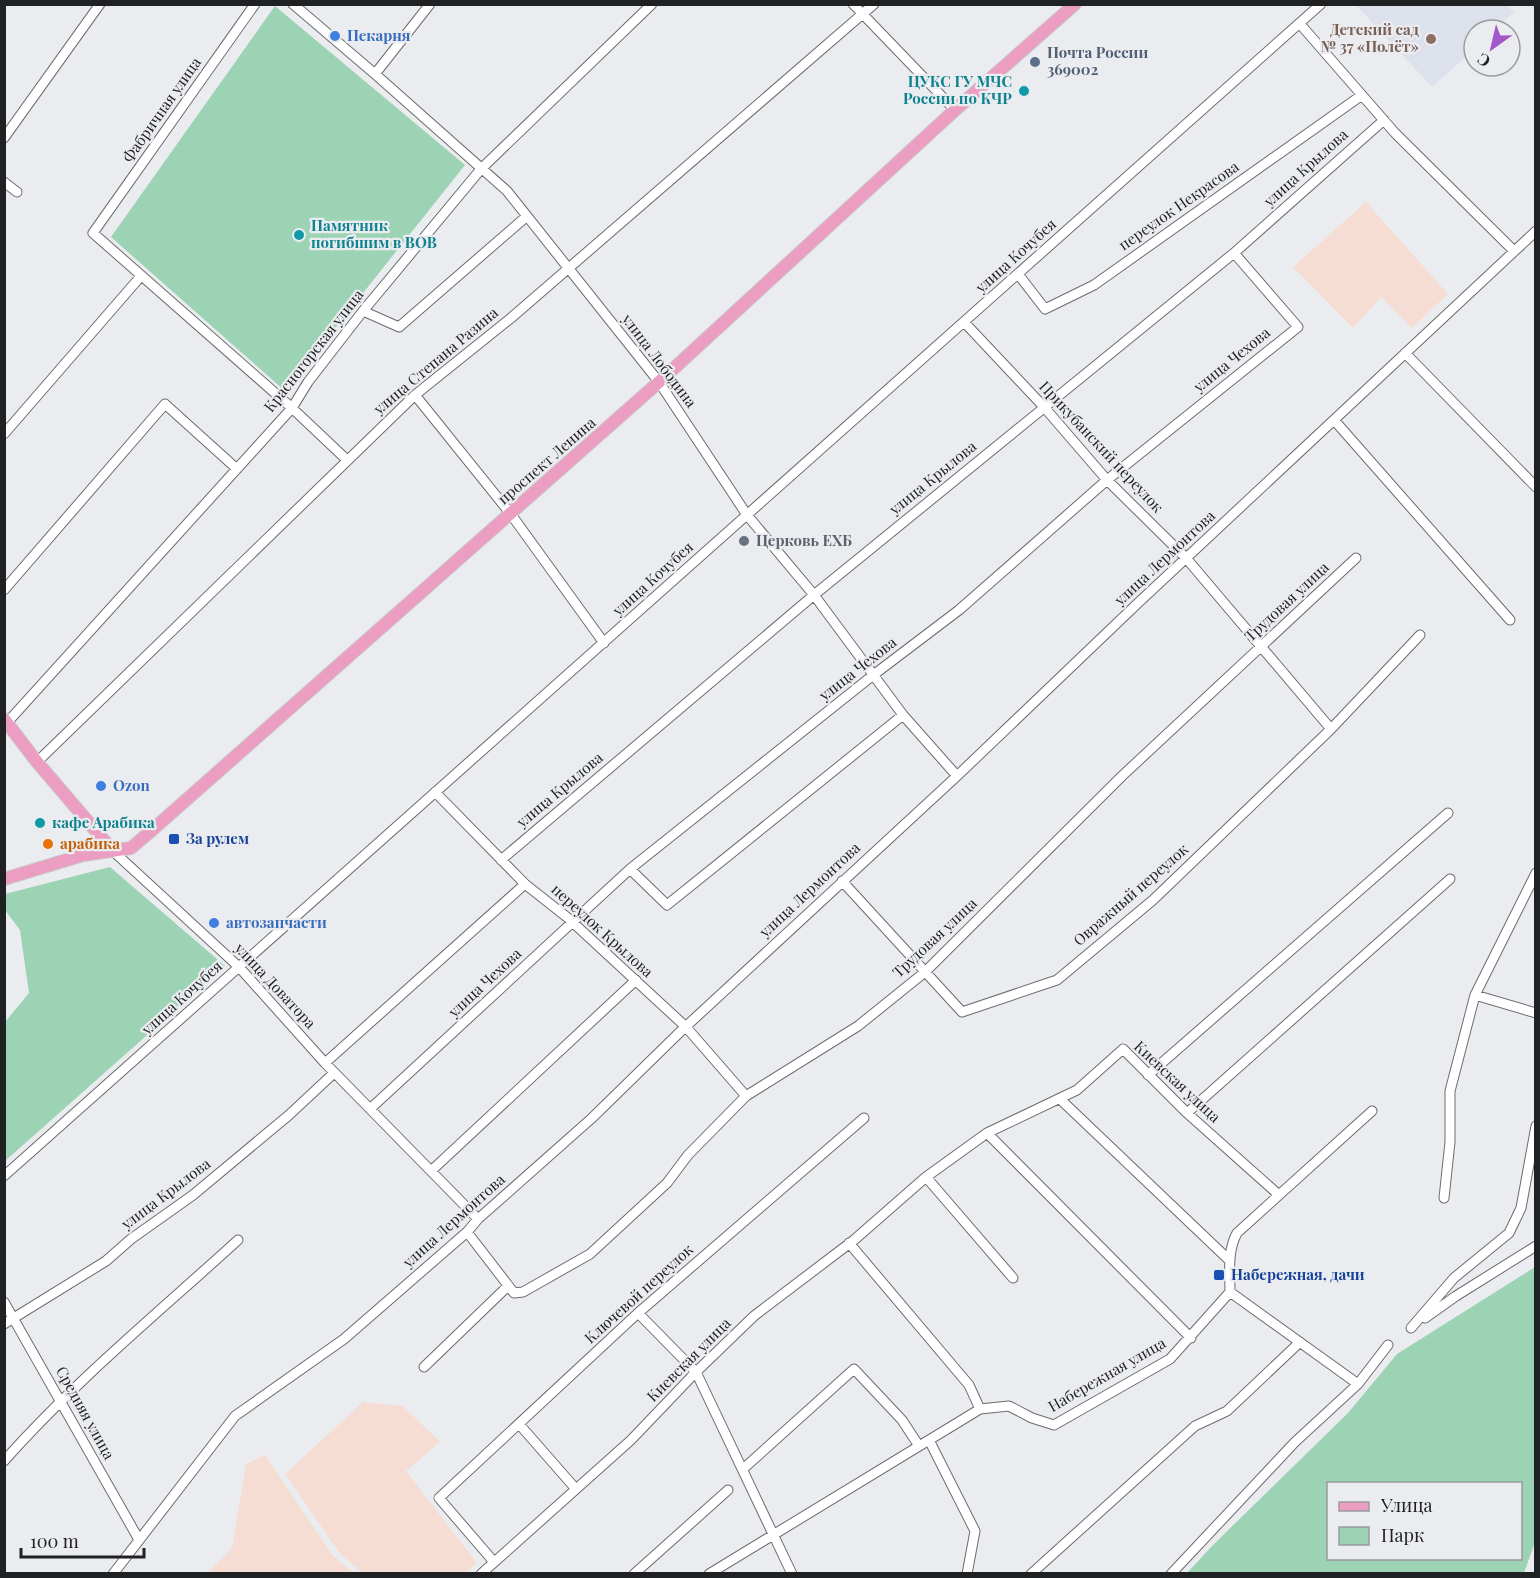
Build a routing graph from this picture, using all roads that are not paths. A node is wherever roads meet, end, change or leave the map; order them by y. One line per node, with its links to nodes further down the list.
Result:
1 (100, 4): 16 (street)
2 (255, 4): 26 (street, Фабричная улица)
3 (293, 4): 12 (street, улица Лободина)
4 (430, 4): 12 (street)
5 (652, 4): 17 (street, Красногорская улица)
6 (853, 4): 10 (street)
7 (874, 4): 10 (street, улица Степана Разина)
8 (1075, 4): 14 (main road, проспект Ленина)
9 (1321, 4): 11 (street, улица Кочубея)
10 (862, 15): 14 (street); 24 (street, улица Степана Разина)
11 (1300, 24): 13 (street); 25 (street, улица Кочубея)
12 (375, 74): 17 (street, улица Лободина)
13 (1362, 95): 15 (street); 25 (street, переулок Некрасова)
14 (955, 110): 30 (main road, проспект Ленина)
15 (1383, 120): 22 (street); 23 (street, улица Крылова)
16 (4, 138)
17 (481, 169): 20 (street, улица Лободина); 27 (street, Красногорская улица)
18 (4, 182): 19 (street)
19 (18, 192)
20 (526, 216): 24 (street, улица Лободина); 27 (street)
21 (1536, 231): 22 (street, улица Лермонтова)
22 (1514, 251): 29 (street, улица Лермонтова)
23 (1234, 253): 32 (street, улица Крылова); 38 (street, улица Чехова)
24 (568, 268): 30 (street, улица Лободина); 31 (street, улица Степана Разина)
25 (1018, 274): 28 (street, улица Кочубея)
26 (141, 276): 33 (street); 35 (street)
27 (363, 311): 33 (street, Красногорская улица)
28 (964, 322): 32 (street, Прикубанский переулок); 41 (street, улица Кочубея)
29 (1406, 353): 34 (street, улица Лермонтова); 39 (street)
30 (659, 382): 40 (main road, проспект Ленина); 41 (street, улица Лободина)
31 (415, 395): 36 (street, улица Степана Разина); 40 (street)
32 (1044, 407): 38 (street, Прикубанский переулок); 45 (street, улица Крылова)
33 (292, 408): 36 (street); 37 (street, Красногорская улица)
34 (1334, 420): 42 (street, улица Лермонтова); 46 (street)
35 (4, 434)
36 (347, 460): 54 (street, улица Степана Разина)
37 (237, 469): 44 (street); 52 (street, Красногорская улица)
38 (1107, 480): 42 (street, Прикубанский переулок); 50 (street, улица Чехова)
39 (1536, 487)
40 (510, 513): 48 (street); 58 (main road, проспект Ленина)
41 (747, 515): 45 (street, улица Лободина); 48 (street, улица Кочубея)
42 (1186, 558): 49 (street, Прикубанский переулок); 55 (street, улица Лермонтова)
43 (1356, 558): 49 (street, Трудовая улица)
44 (4, 590)
45 (814, 595): 50 (street, улица Лободина); 59 (street, улица Крылова)
46 (1510, 620)
47 (1420, 635): 53 (street, Овражный переулок)
48 (604, 643): 56 (street, улица Кочубея)
49 (1262, 646): 53 (street, Прикубанский переулок); 68 (street, Трудовая улица)
50 (872, 676): 51 (street, улица Лободина); 60 (street, улица Чехова)
51 (903, 715): 55 (street, улица Лободина); 60 (street)
52 (6, 723): 54 (main road, улица Доватора)
53 (1332, 729): 68 (street, Овражный переулок)
54 (38, 762): 58 (main road, улица Доватора)
55 (957, 776): 64 (street, улица Лермонтова)
56 (435, 792): 59 (street, переулок Крылова); 67 (street, улица Кочубея)
57 (1448, 813): 75 (street)
58 (113, 851): 62 (main road, проспект Ленина); 67 (street, улица Доватора)
59 (501, 860): 65 (street, переулок Крылова)
60 (630, 869): 66 (street, улица Чехова)
61 (1536, 873): 70 (street)
62 (4, 879)
63 (1450, 879): 80 (street)
64 (842, 881): 68 (street, Овражный переулок); 72 (street, улица Лермонтова)
65 (525, 884): 66 (street, переулок Крылова); 73 (street)
66 (573, 922): 69 (street, переулок Крылова); 78 (street, улица Чехова)
67 (239, 967): 73 (street, улица Доватора); 85 (street, улица Кочубея)
68 (925, 972): 76 (street, Трудовая улица)
69 (636, 980): 72 (street, переулок Крылова); 84 (street)
70 (1474, 994): 71 (street); 88 (street)
71 (1536, 1013)
72 (686, 1027): 76 (street, переулок Крылова); 89 (street, улица Лермонтова)
73 (325, 1063): 74 (street, улица Доватора)
74 (334, 1073): 78 (street, улица Доватора); 100 (street, улица Крылова)
75 (1148, 1075): 77 (street, Киевская улица); 80 (street, Киевская улица)
76 (746, 1096): 96 (street, Трудовая улица)
77 (1060, 1099): 83 (street, Киевская улица); 94 (street)
78 (370, 1109): 84 (street, улица Доватора)
79 (1372, 1111): 87 (street)
80 (1187, 1113): 87 (street, Киевская улица)
81 (864, 1118): 99 (street, Ключевой переулок)
82 (1536, 1126): 93 (street)
83 (987, 1133): 86 (street, Киевская улица); 102 (street)
84 (431, 1171): 89 (street, улица Доватора)
85 (4, 1176)
86 (926, 1177): 92 (street, Киевская улица); 95 (street)
87 (1280, 1195): 94 (street)
88 (1444, 1198)
89 (478, 1219): 90 (street, улица Лермонтова)
90 (467, 1232): 96 (street); 118 (street, улица Лермонтова)
91 (238, 1240): 108 (street)
92 (849, 1244): 106 (street, Киевская улица); 109 (street)
93 (1536, 1246)
94 (1229, 1260): 97 (street)
95 (1013, 1278)
96 (508, 1286): 105 (street)
97 (1230, 1292): 102 (street, Набережная улица); 103 (street)
98 (4, 1302): 100 (street, Средняя улица)
99 (638, 1313): 106 (street); 110 (street, Ключевой переулок)
100 (14, 1318): 101 (street, улица Крылова); 108 (street, Средняя улица)
101 (4, 1324)
102 (1191, 1338): 109 (street, Набережная улица)
103 (1300, 1342): 107 (street); 126 (street)
104 (1388, 1345): 107 (street)
105 (424, 1367)
106 (696, 1372): 114 (street); 115 (street, Киевская улица)
107 (1358, 1384): 127 (street)
108 (61, 1401): 113 (street); 118 (street, Средняя улица)
109 (980, 1409): 111 (street, Набережная улица)
110 (519, 1424): 115 (street); 119 (street, Ключевой переулок)
111 (929, 1440): 112 (street, Набережная улица); 125 (street)
112 (919, 1446): 114 (street); 117 (street, Набережная улица)
113 (4, 1461)
114 (743, 1469): 117 (street)
115 (575, 1488): 119 (street, Киевская улица)
116 (728, 1490): 122 (street)
117 (775, 1535): 123 (street, Набережная улица); 124 (street)
118 (138, 1538): 120 (street, улица Лермонтова)
119 (494, 1562): 121 (street, Киевская улица)
120 (113, 1574)
121 (481, 1574)
122 (634, 1574)
123 (709, 1574)
124 (792, 1574)
125 (967, 1574)
126 (1031, 1574)
127 (1171, 1574)

